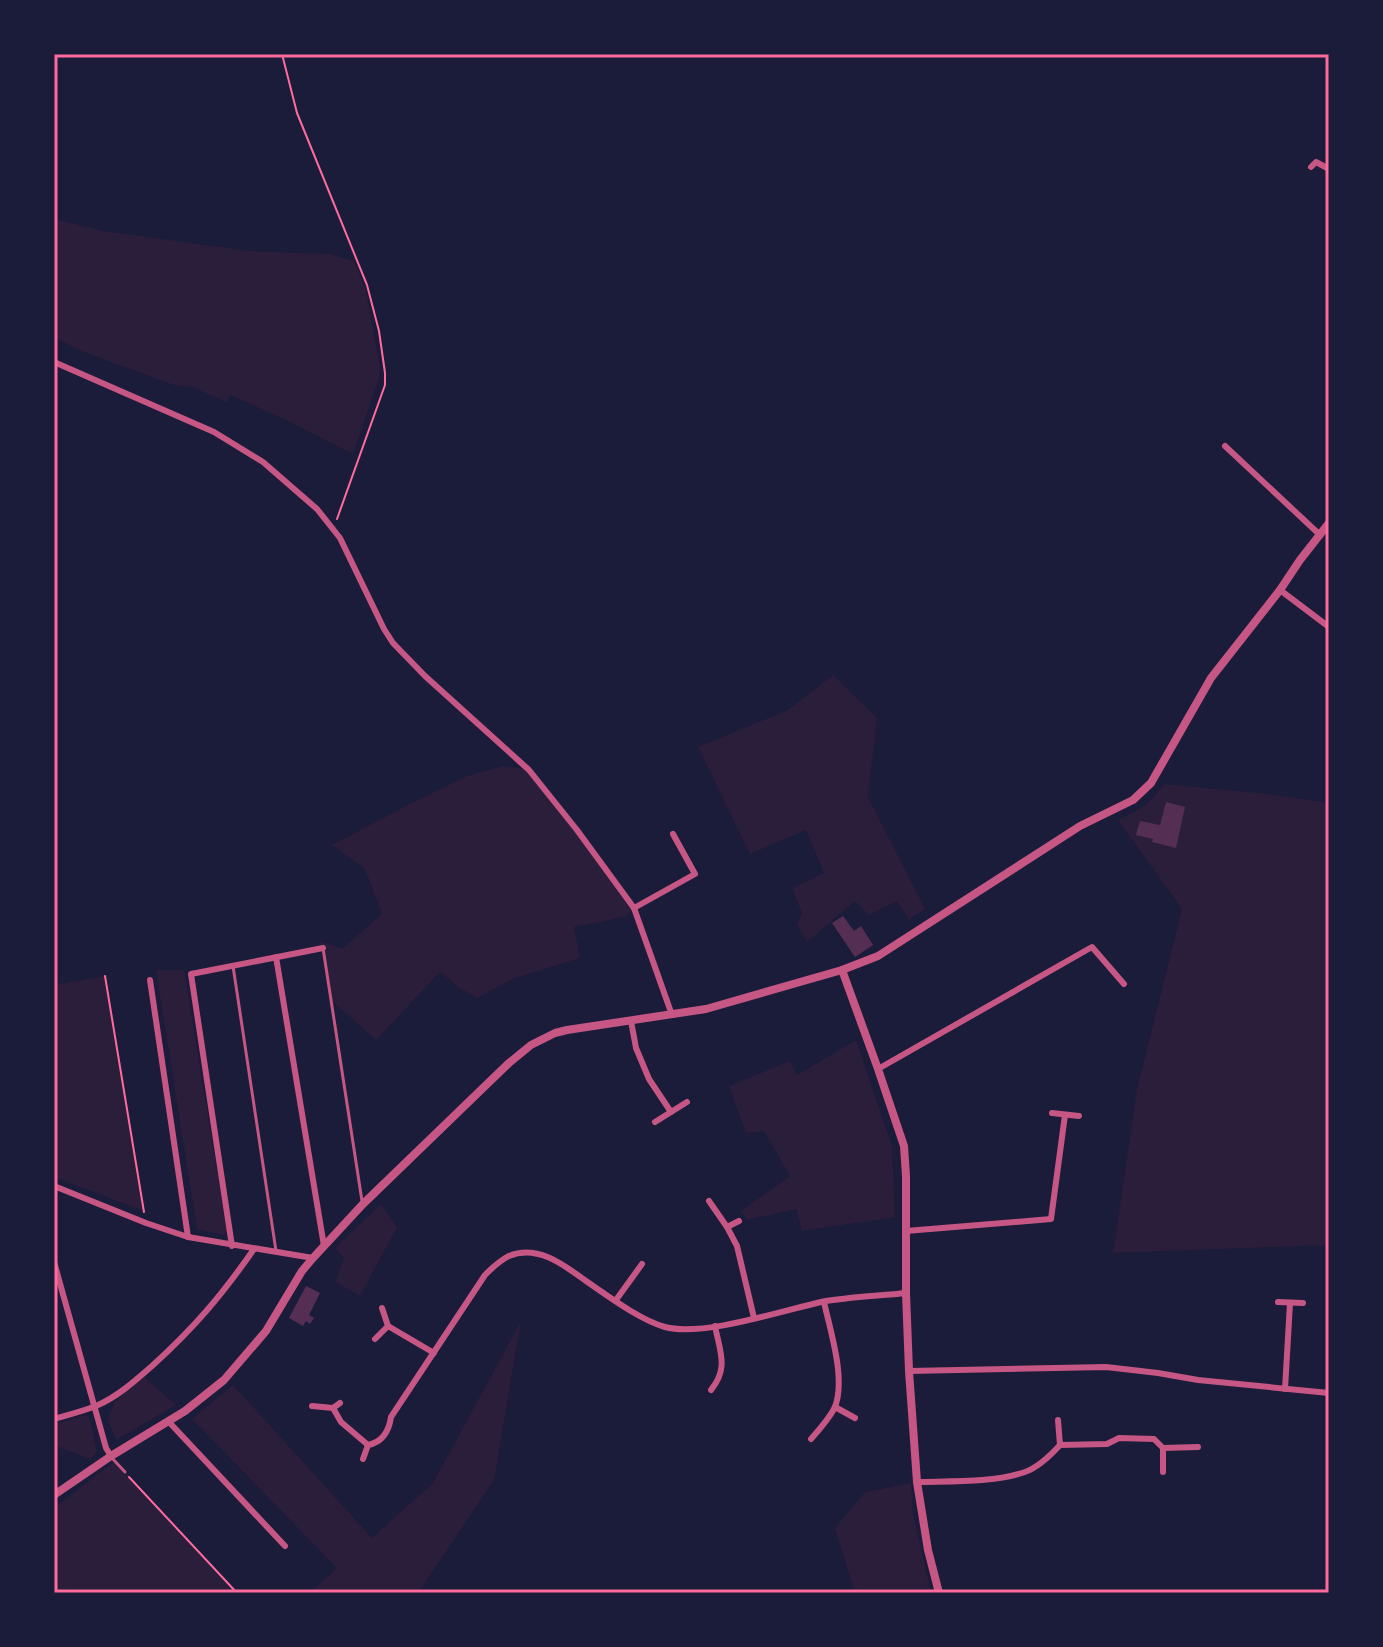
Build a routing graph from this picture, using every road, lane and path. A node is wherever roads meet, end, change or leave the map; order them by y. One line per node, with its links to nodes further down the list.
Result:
1 (282, 54): 7 (path)
2 (1311, 167): 3 (street)
3 (1329, 169)
4 (54, 362): 7 (street)
5 (1225, 446): 8 (street)
6 (1329, 523): 8 (street)
7 (334, 528): 12 (street)
8 (1319, 534): 9 (street)
9 (1280, 590): 10 (street); 16 (street)
10 (1329, 627)
11 (673, 834): 12 (street)
12 (634, 908): 20 (street)
13 (323, 948): 14 (street); 31 (lane)
14 (276, 957): 15 (street); 38 (street)
15 (233, 966): 37 (street); 40 (lane)
16 (842, 970): 20 (street); 22 (street)
17 (105, 976): 33 (path)
18 (150, 980): 36 (street)
19 (1124, 984): 22 (street)
20 (672, 1015): 21 (street)
21 (631, 1021): 24 (street); 31 (street)
22 (878, 1069): 35 (street)
23 (687, 1102): 24 (street)
24 (671, 1112): 28 (street)
25 (1052, 1113): 26 (street)
26 (1065, 1115): 27 (street); 35 (street)
27 (1079, 1116)
28 (655, 1122)
29 (54, 1186): 33 (street)
30 (709, 1201): 34 (street)
31 (363, 1204): 38 (street)
32 (739, 1221): 34 (street)
33 (146, 1223): 36 (street)
34 (727, 1227): 51 (street)
35 (906, 1231): 44 (street)
36 (188, 1237): 37 (street)
37 (232, 1246): 39 (street)
38 (324, 1246): 41 (street)
39 (254, 1249): 40 (street); 61 (street)
40 (276, 1252): 41 (street)
41 (313, 1258): 68 (street)
42 (54, 1262): 61 (street)
43 (642, 1264): 45 (street)
44 (906, 1293): 46 (street); 56 (street)
45 (616, 1300): 53 (street); 55 (street)
46 (824, 1302): 51 (street); 63 (street)
47 (1278, 1302): 48 (street)
48 (1290, 1303): 49 (street); 57 (street)
49 (1303, 1303)
50 (382, 1308): 52 (street)
51 (754, 1318): 53 (street)
52 (388, 1326): 54 (street); 55 (street)
53 (715, 1326): 58 (street)
54 (375, 1339)
55 (434, 1353): 70 (street)
56 (909, 1371): 57 (street); 78 (street)
57 (1285, 1389): 59 (street)
58 (711, 1390)
59 (1329, 1393)
60 (340, 1403): 64 (street)
61 (96, 1406): 66 (street); 74 (street)
62 (312, 1406): 64 (street)
63 (835, 1407): 65 (street); 69 (street)
64 (333, 1408): 70 (street)
65 (855, 1418)
66 (54, 1419)
67 (1058, 1420): 71 (street)
68 (169, 1422): 74 (street); 80 (street)
69 (811, 1439)
70 (368, 1445): 75 (street)
71 (1060, 1445): 73 (street); 78 (street)
72 (1198, 1447): 73 (street)
73 (1163, 1448): 77 (street)
74 (111, 1456): 76 (lane); 79 (street)
75 (363, 1459)
76 (125, 1472): 81 (path)
77 (1163, 1472)
78 (917, 1482): 82 (street)
79 (54, 1495)
80 (285, 1546)
81 (237, 1593)
82 (939, 1593)

